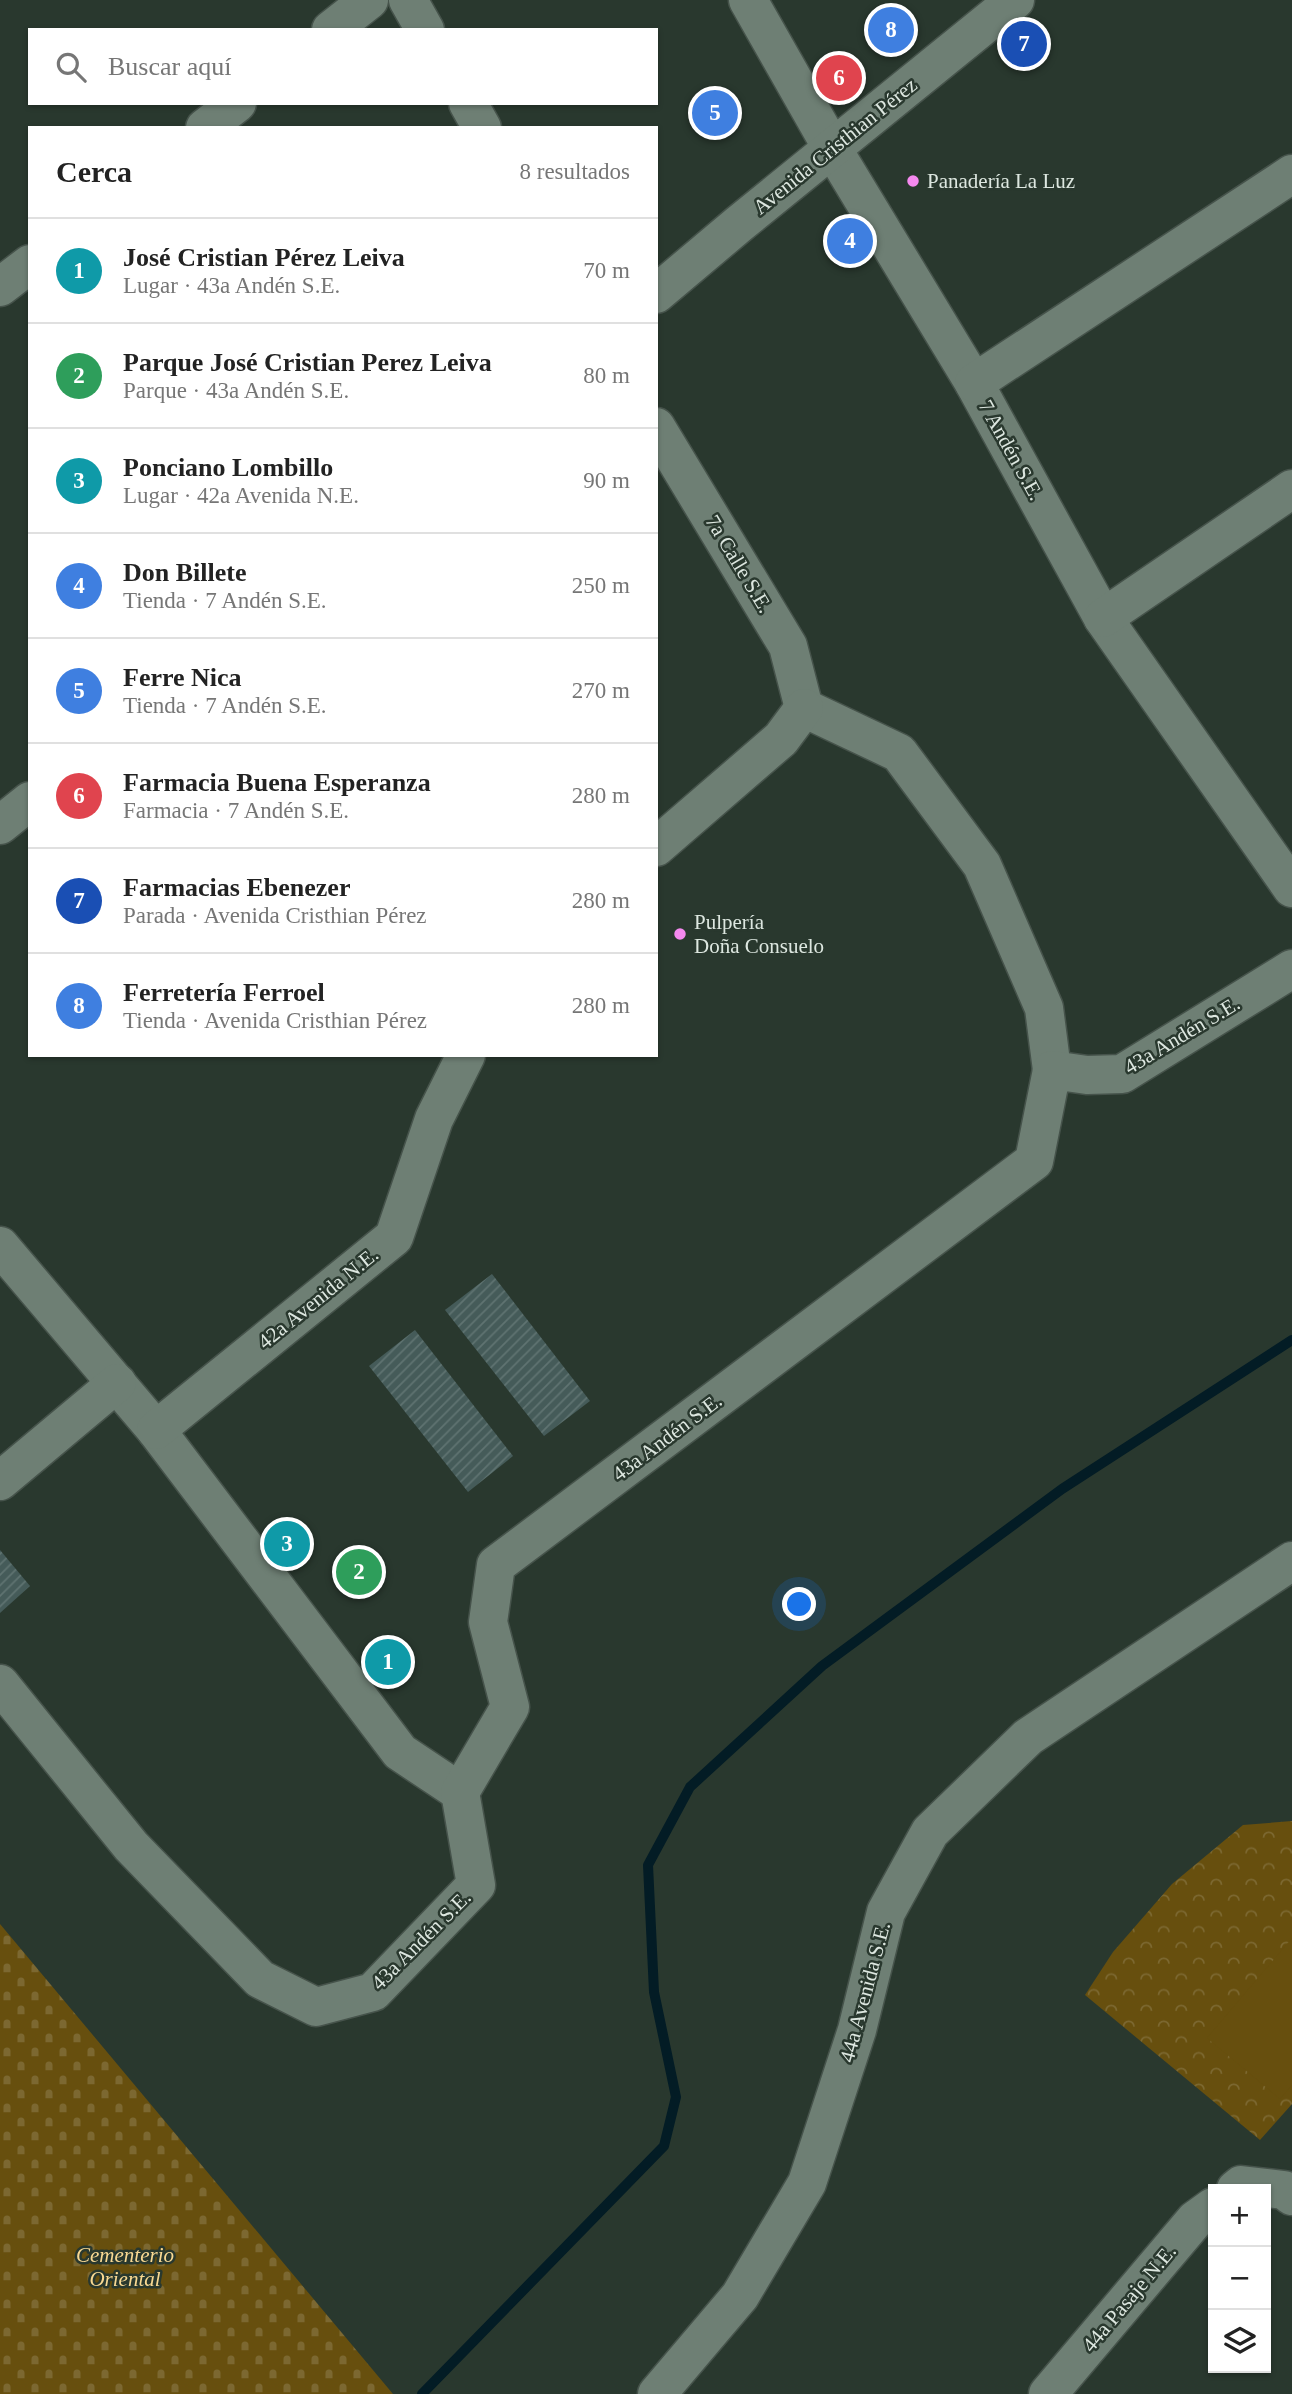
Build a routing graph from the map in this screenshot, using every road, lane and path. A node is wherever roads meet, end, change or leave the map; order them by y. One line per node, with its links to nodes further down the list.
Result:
1 (369, 0): 5 (street)
2 (408, 0): 6 (street)
3 (748, 0): 11 (street, 7 Andén S.E.)
4 (1015, 0): 11 (street, Avenida Cristhian Pérez)
5 (334, 28)
6 (424, 28)
7 (234, 105): 9 (street)
8 (469, 105): 10 (street)
9 (208, 126)
10 (481, 126)
11 (832, 148): 15 (street, Avenida Cristhian Pérez); 16 (street, 7 Andén S.E.)
12 (1292, 174): 16 (street)
13 (28, 266): 14 (street)
14 (0, 287)
15 (658, 292)
16 (974, 383): 19 (street, 7 Andén S.E.)
17 (658, 430): 20 (street, 7a Calle S.E.)
18 (1292, 489): 19 (street)
19 (1103, 618): 24 (street, 7 Andén S.E.)
20 (804, 709): 23 (street); 27 (street)
21 (28, 803): 22 (street)
22 (0, 825)
23 (658, 845)
24 (1292, 888)
25 (1292, 969): 27 (street, 43a Andén S.E.)
26 (465, 1057): 30 (street, 42a Avenida N.E.)
27 (1052, 1070): 34 (street, 43a Andén S.E.)
28 (0, 1246): 29 (street)
29 (117, 1383): 30 (street); 31 (street)
30 (156, 1430): 34 (street)
31 (0, 1481)
32 (1288, 1570): 38 (street, 44a Avenida S.E.)
33 (0, 1684): 34 (street, 43a Andén S.E.)
34 (460, 1792)
35 (1271, 2188): 36 (street)
36 (1292, 2196)
37 (1208, 2211): 39 (street, 44a Pasaje N.E.)
38 (657, 2394)
39 (1048, 2394)

